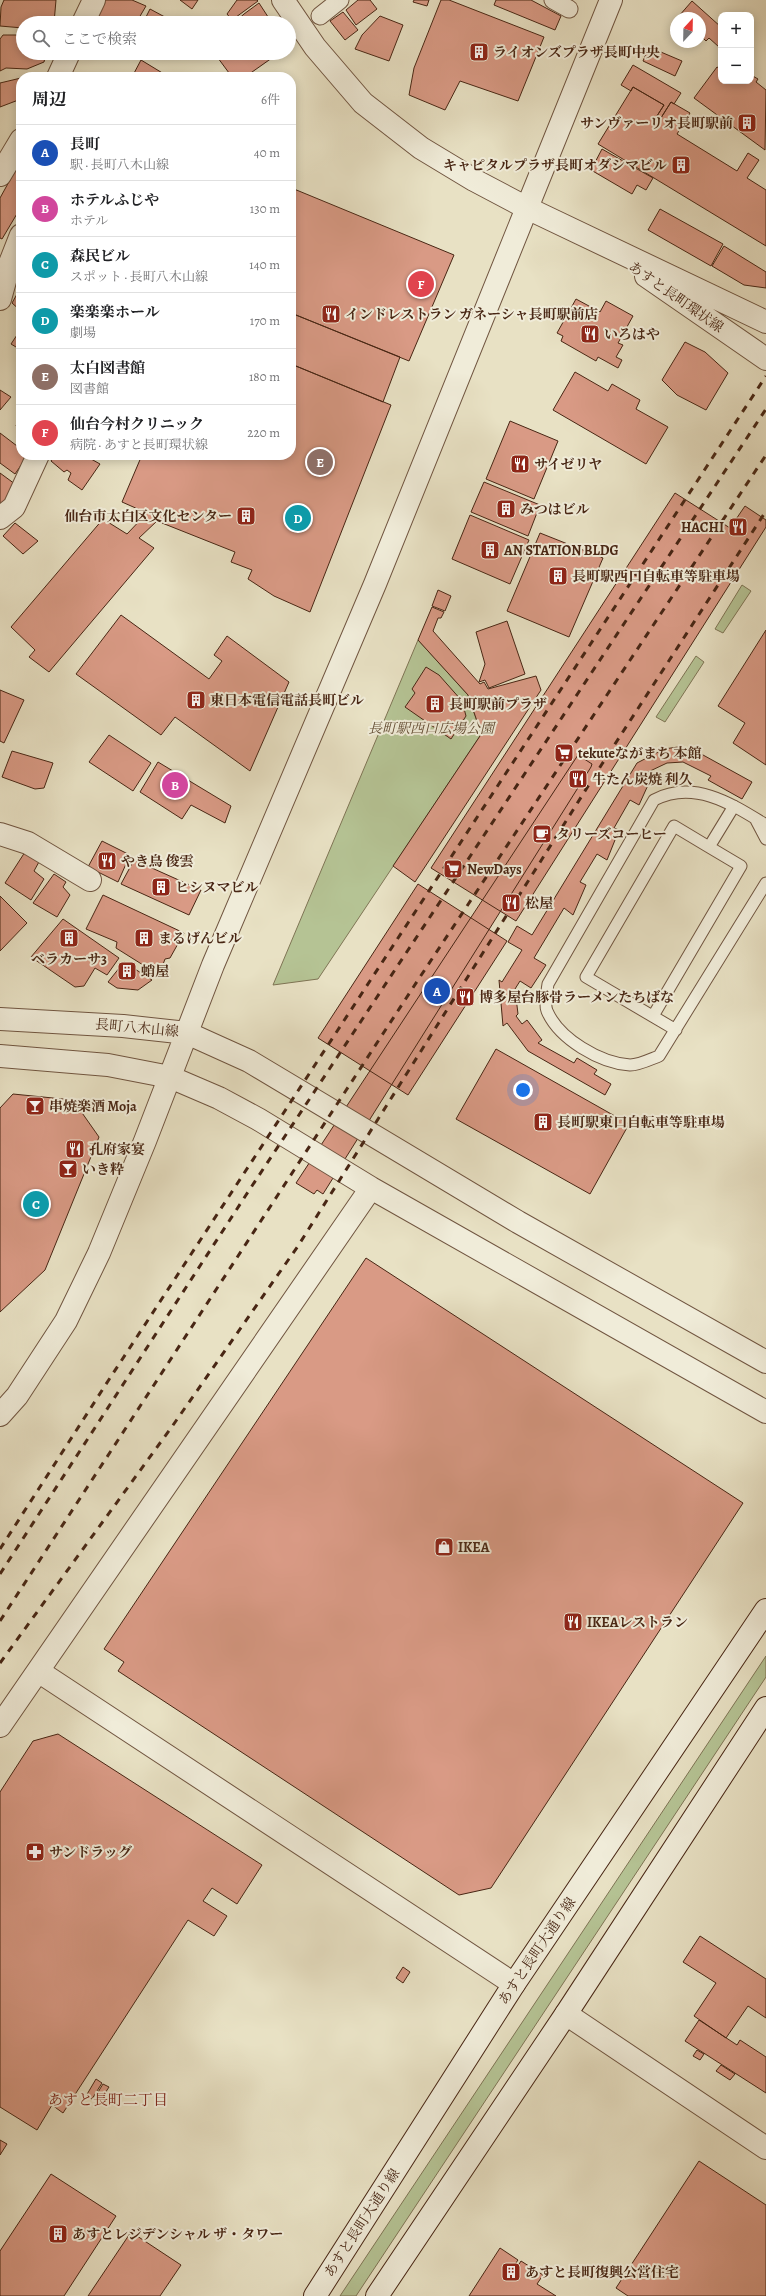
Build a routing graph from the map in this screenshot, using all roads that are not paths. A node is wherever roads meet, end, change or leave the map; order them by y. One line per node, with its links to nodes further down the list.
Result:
1 (94, 0): 7 (street)
2 (283, 0): 8 (street, あすと長町環状線)
3 (340, 0): 9 (street)
4 (553, 0): 6 (street)
5 (611, 0): 15 (street)
6 (570, 9)
7 (87, 16)
8 (294, 16)
9 (320, 16)
10 (296, 19): 15 (street, あすと長町環状線)
11 (66, 60): 12 (street)
12 (60, 72)
13 (16, 148): 14 (street)
14 (0, 175)
15 (527, 208): 16 (street, あすと長町環状線); 34 (street)
16 (593, 239): 19 (street, あすと長町環状線); 20 (street, あすと長町環状線)
17 (16, 267): 18 (street)
18 (0, 299)
19 (766, 322)
20 (763, 357)
21 (36, 460): 22 (street)
22 (0, 518)
23 (734, 806): 24 (lane); 28 (lane); 33 (lane)
24 (756, 819): 25 (lane); 27 (lane)
25 (766, 826)
26 (0, 834): 29 (street)
27 (766, 839)
28 (709, 847): 31 (lane); 31 (lane)
29 (90, 880)
30 (766, 883): 33 (lane)
31 (653, 1016): 33 (lane)
32 (0, 1019): 34 (street, 長町八木山線)
33 (676, 1030)
34 (187, 1033): 36 (street); 38 (street, 長町八木山線)
35 (0, 1056): 36 (street)
36 (170, 1077): 37 (street); 40 (street)
37 (371, 1188): 39 (street); 42 (street)
38 (766, 1362)
39 (766, 1412)
40 (0, 1415)
41 (766, 1610): 45 (street, あすと長町大通り線)
42 (38, 1671): 44 (street); 45 (street)
43 (766, 1708): 46 (street)
44 (0, 1726)
45 (514, 1984): 48 (street, あすと長町大通り線)
46 (566, 2014): 47 (street); 49 (street)
47 (766, 2148)
48 (315, 2296)
49 (377, 2296)

